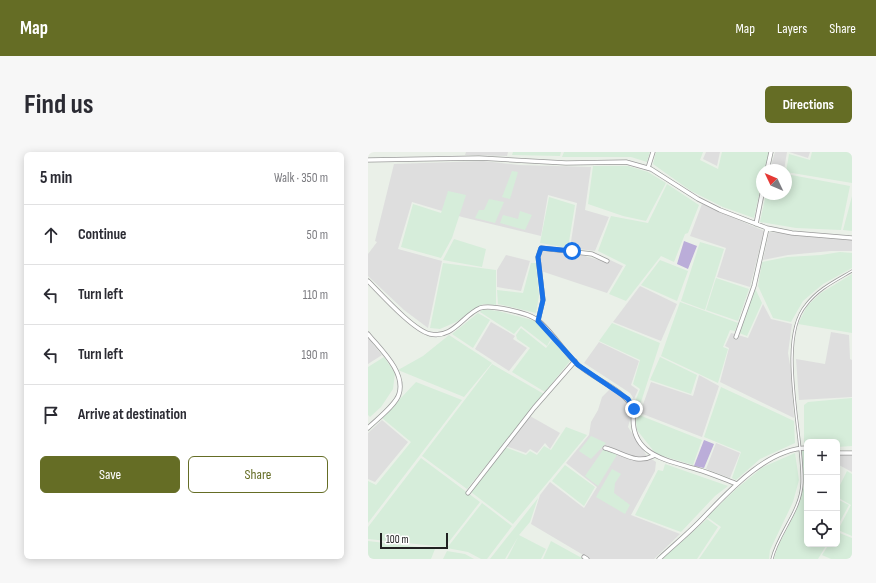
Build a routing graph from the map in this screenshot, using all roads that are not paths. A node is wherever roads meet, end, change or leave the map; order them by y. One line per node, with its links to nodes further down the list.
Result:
1 (653, 152): 5 (street)
2 (771, 152): 4 (street)
3 (368, 160): 5 (street)
4 (768, 164)
5 (648, 168): 7 (street)
6 (761, 200): 7 (street)
7 (756, 224): 8 (street)
8 (766, 228): 9 (street); 15 (street)
9 (852, 238)
10 (607, 261): 13 (street)
11 (852, 271): 19 (lane)
12 (368, 281): 13 (street)
13 (538, 321): 16 (street)
14 (368, 334): 17 (street)
15 (736, 337)
16 (575, 361): 23 (street); 25 (street)
17 (368, 428)
18 (605, 448): 23 (street)
19 (799, 448): 20 (street); 24 (street); 27 (lane)
20 (804, 448)
21 (840, 453): 22 (street)
22 (852, 453)
23 (653, 456): 24 (street)
24 (737, 484): 26 (street)
25 (468, 493)
26 (659, 559)
27 (772, 559)

